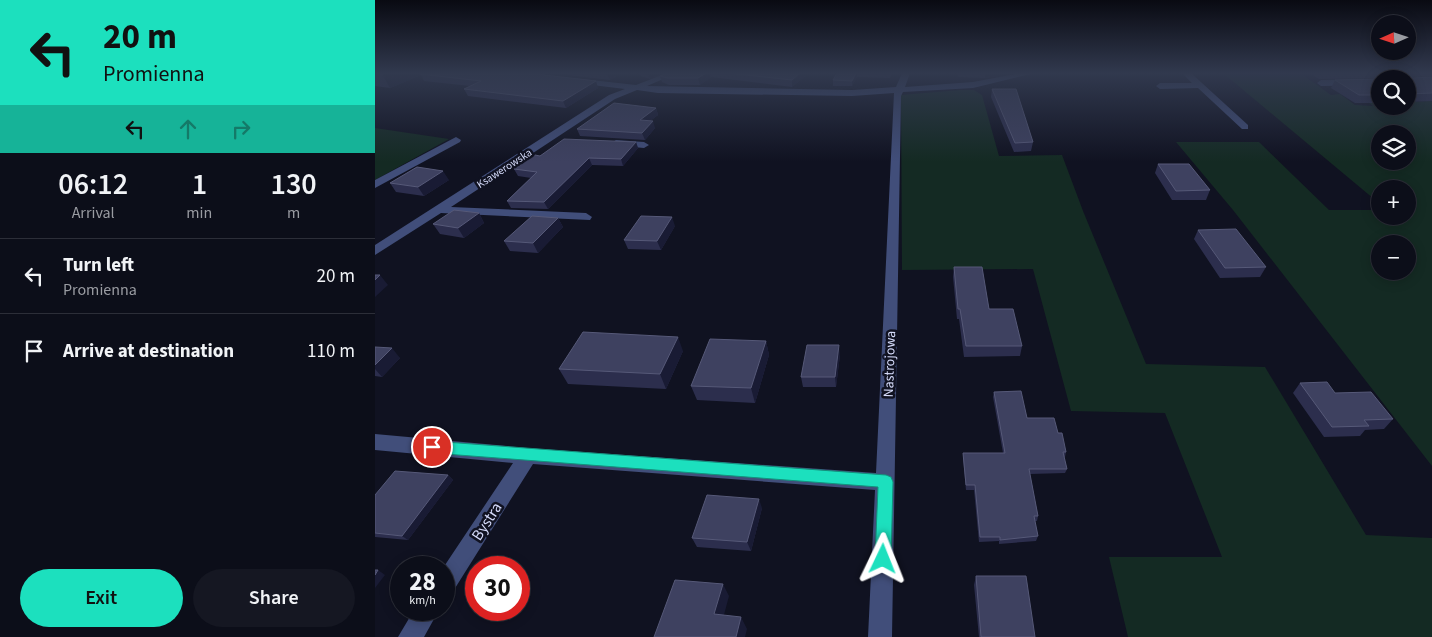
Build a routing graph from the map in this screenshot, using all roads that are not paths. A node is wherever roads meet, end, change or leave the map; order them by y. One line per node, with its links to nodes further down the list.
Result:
1 (603, 103): 6 (street, Ksawerowska)
2 (898, 103): 16 (street, Nastrojowa)
3 (1218, 103): 4 (street)
4 (1245, 127)
5 (456, 140): 10 (street)
6 (547, 140): 7 (street); 11 (street, Ksawerowska)
7 (567, 141)
8 (605, 143): 9 (street)
9 (644, 145)
10 (375, 185)
11 (439, 210): 12 (street); 13 (street, Ksawerowska)
12 (586, 217)
13 (375, 251)
14 (375, 442): 15 (street)
15 (528, 456): 16 (street); 17 (street, Bystra)
16 (886, 482): 20 (street, Nastrojowa)
17 (455, 568)
18 (421, 621): 19 (street)
19 (410, 637)
20 (880, 637)

